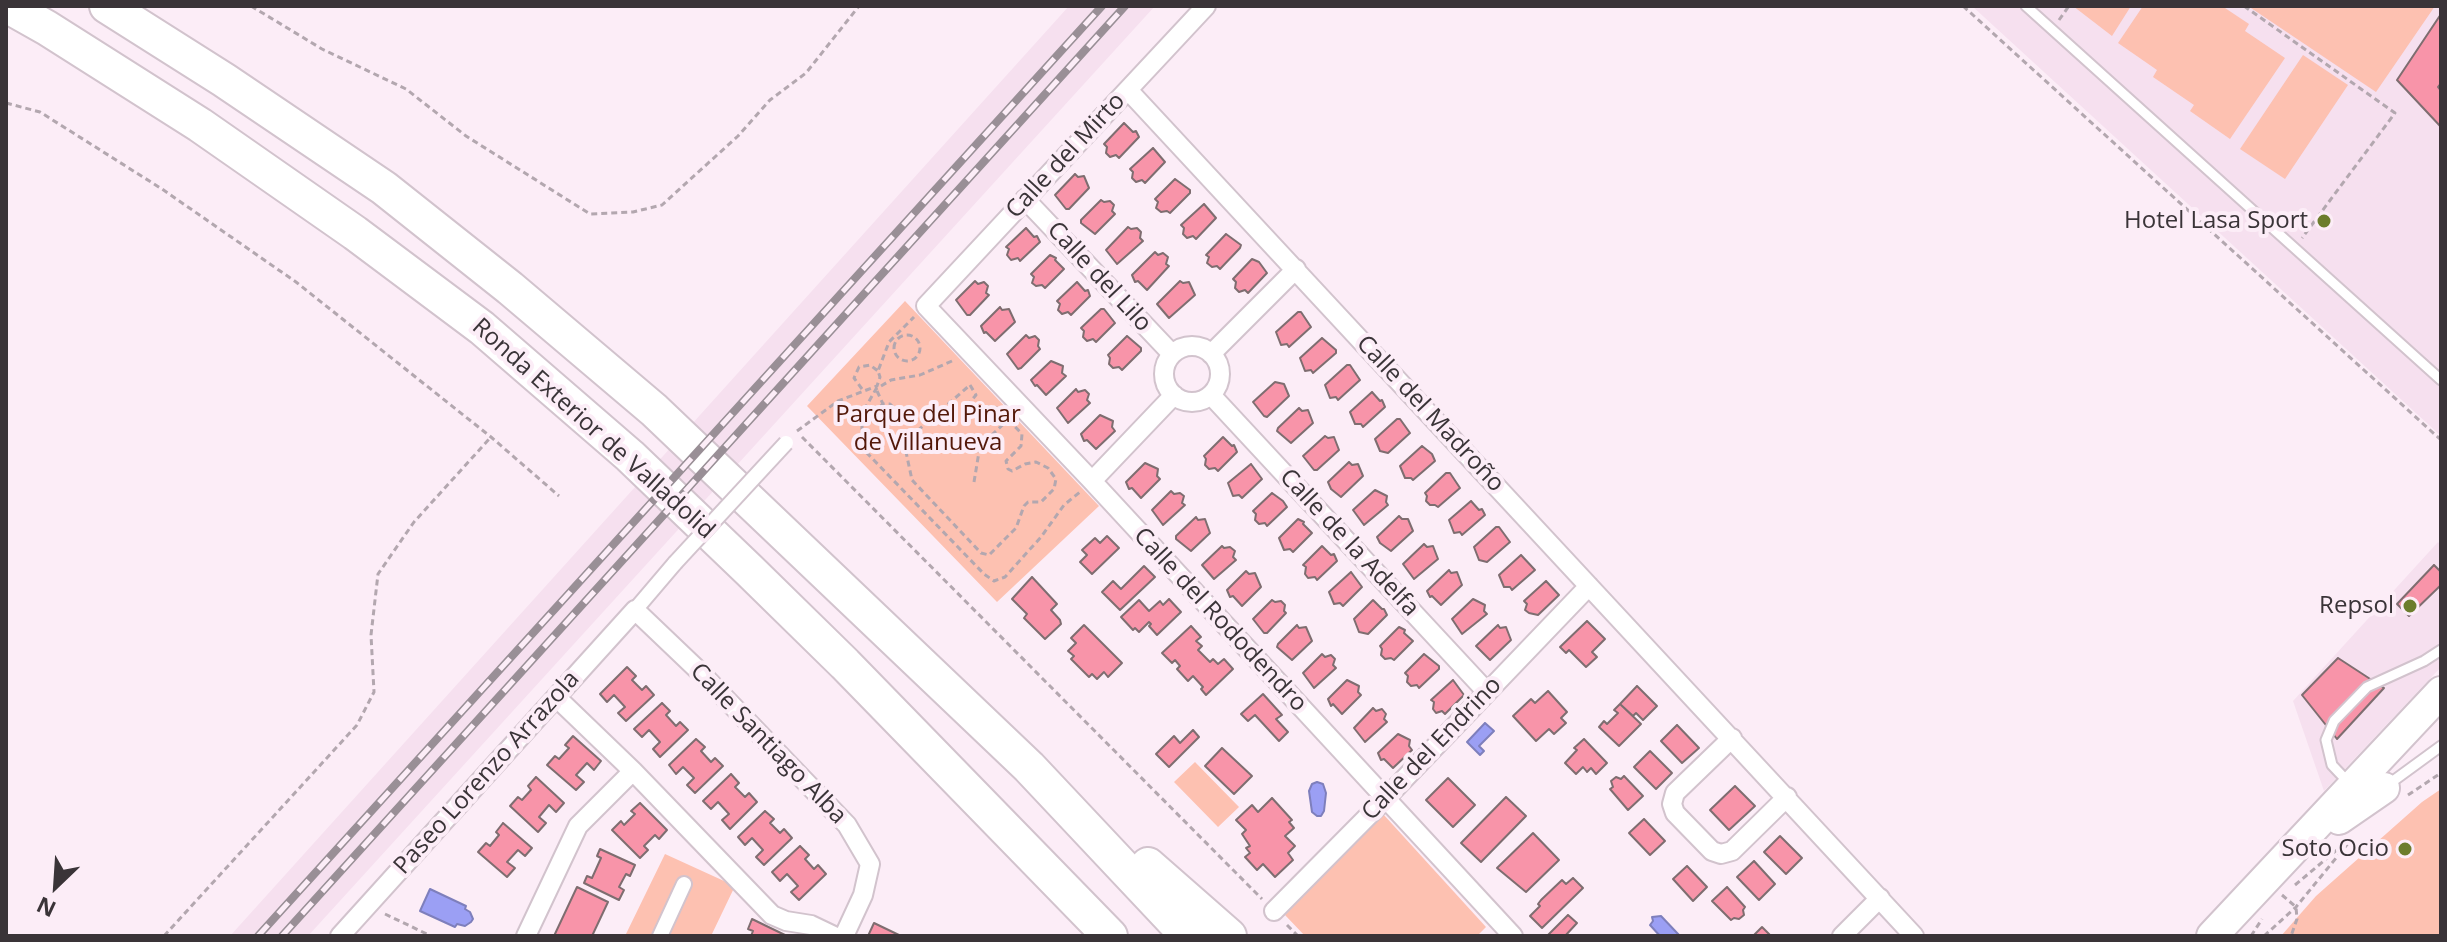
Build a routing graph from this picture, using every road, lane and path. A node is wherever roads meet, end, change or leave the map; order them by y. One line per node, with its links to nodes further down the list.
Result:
1 (8, 6): 50 (highway, Ronda Exterior de Valladolid)
2 (107, 6): 44 (highway, Ronda Exterior de Valladolid)
3 (251, 6): 4 (path)
4 (859, 6)
5 (1206, 6): 9 (street, Calle del Mirto)
6 (1963, 6): 30 (path)
7 (2026, 6): 12 (lane)
8 (2244, 6): 12 (path)
9 (1128, 90): 11 (street, Calle del Mirto); 13 (street, Calle del Madroño)
10 (6, 103): 28 (path)
11 (1025, 199): 14 (street, Calle del Mirto); 18 (street, Calle del Lilo)
12 (2295, 248): 21 (lane)
13 (1296, 269): 19 (street); 36 (street, Calle del Madroño)
14 (926, 306): 15 (path); 17 (street, Calle del Rododendro)
15 (894, 335): 16 (path); 20 (path)
16 (898, 339): 16 (path)
17 (967, 350): 22 (path); 27 (street, Calle del Rododendro)
18 (1172, 354): 19 (street); 24 (street)
19 (1211, 354): 25 (street)
20 (878, 371): 22 (path); 23 (path)
21 (2441, 380)
22 (875, 388): 23 (path); 26 (path); 33 (path)
23 (864, 390): 29 (path)
24 (1174, 395): 25 (street); 33 (street)
25 (1211, 395): 39 (street, Calle de la Adelfa)
26 (883, 404): 26 (path)
27 (1015, 413): 27 (path); 31 (path); 33 (street, Calle del Rododendro)
28 (491, 437): 35 (path); 59 (path)
29 (791, 437): 37 (street, bridge); 57 (path)
30 (2441, 440)
31 (980, 446): 32 (path); 34 (path)
32 (966, 448)
33 (1092, 481): 49 (street, Calle del Rododendro)
34 (974, 482)
35 (559, 496)
36 (1589, 586): 39 (street, Calle del Endrino); 42 (street, Calle del Madroño)
37 (635, 610): 41 (street, Paseo Lorenzo Arrazola); 65 (street, Calle Santiago Alba)
38 (2441, 650): 46 (lane)
39 (1486, 691): 49 (street, Calle del Endrino)
40 (2441, 692): 46 (main road)
41 (556, 697): 45 (street); 55 (street, Paseo Lorenzo Arrazola)
42 (1732, 738): 48 (street, Calle del Madroño); 48 (street)
43 (2441, 746): 47 (lane)
44 (1029, 767): 68 (highway, Ronda Exterior de Valladolid); 69 (highway)
45 (633, 771): 62 (street); 64 (street)
46 (2353, 787): 47 (lane); 51 (main road)
47 (2384, 788): 51 (main road)
48 (1787, 797): 54 (street, Calle del Madroño)
49 (1386, 798): 57 (street, Calle del Endrino); 71 (street, Calle del Rododendro)
50 (1003, 828): 66 (highway); 67 (highway, Ronda Exterior de Valladolid)
51 (2294, 850): 53 (main road)
52 (684, 884): 63 (street)
53 (2280, 892): 56 (path); 56 (path); 74 (main road)
54 (1880, 898): 72 (street); 73 (street, Calle del Madroño)
55 (367, 906): 60 (street, Paseo Lorenzo Arrazola); 61 (path)
56 (2296, 907): 76 (path); 77 (path)
57 (1274, 911): 70 (path)
58 (2266, 914): 75 (path)
59 (164, 936)
60 (340, 936)
61 (431, 936)
62 (526, 936)
63 (660, 936)
64 (834, 936)
65 (844, 936)
66 (1082, 936)
67 (1110, 936)
68 (1188, 936)
69 (1229, 936)
70 (1298, 936)
71 (1513, 936)
72 (1842, 936)
73 (1914, 936)
74 (2212, 936)
75 (2251, 936)
76 (2264, 936)
77 (2291, 936)

